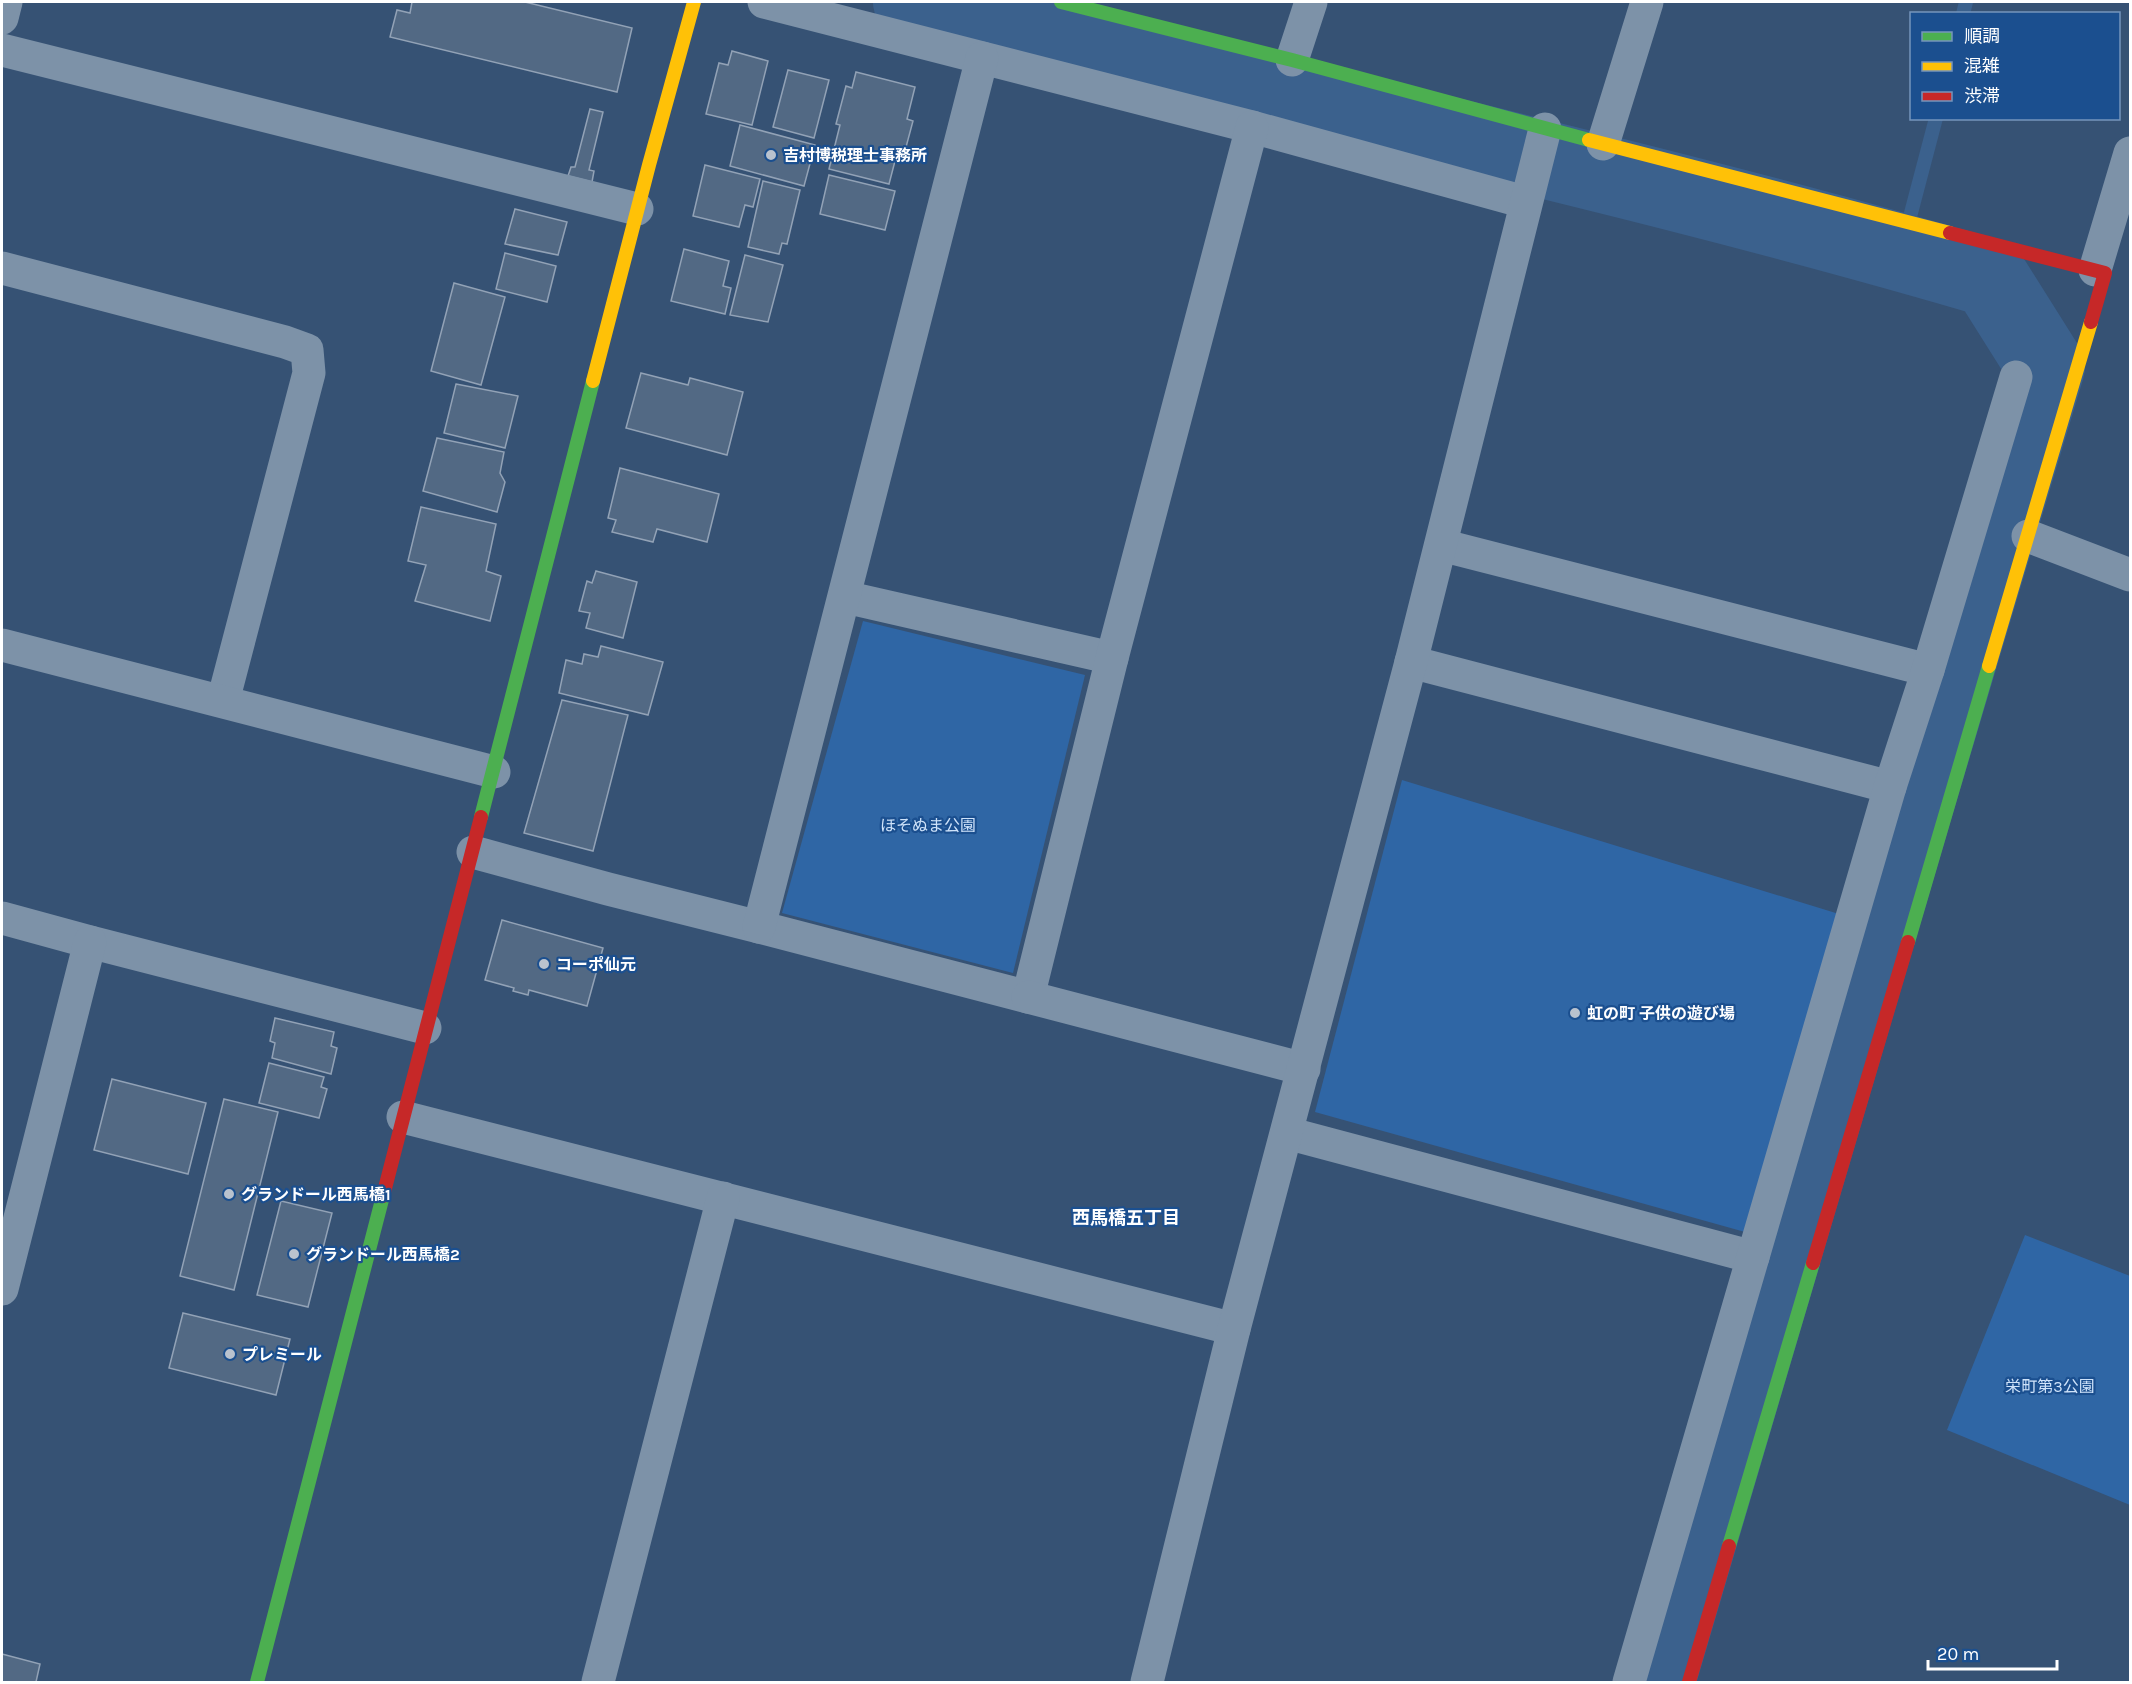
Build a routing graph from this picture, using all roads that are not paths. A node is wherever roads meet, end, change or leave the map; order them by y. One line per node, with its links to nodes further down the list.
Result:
1 (6, 2): 7 (street)
2 (694, 2): 16 (street)
3 (764, 2): 9 (street)
4 (1061, 2): 10 (street)
5 (1311, 2): 10 (street)
6 (1647, 2): 13 (street)
7 (2, 18)
8 (2, 50): 16 (street)
9 (981, 58): 11 (street); 23 (street)
10 (1292, 60): 12 (street)
11 (1252, 127): 15 (street); 25 (street)
12 (1545, 129): 13 (street); 15 (street)
13 (1603, 144): 18 (street)
14 (2130, 153): 18 (street)
15 (1525, 202): 21 (street)
16 (637, 209): 29 (street)
17 (2, 268): 28 (street)
18 (2095, 270): 20 (street)
19 (2016, 377): 27 (street)
20 (2028, 536): 22 (street); 48 (street)
21 (1440, 545): 26 (street); 27 (street)
22 (2130, 575)
23 (845, 597): 25 (street); 33 (street)
24 (2, 645): 28 (street)
25 (1112, 658): 35 (street)
26 (1411, 662): 30 (street); 37 (street)
27 (1928, 670): 30 (street)
28 (223, 701): 29 (street)
29 (494, 772): 31 (street)
30 (1890, 787): 41 (street)
31 (473, 852): 33 (street); 36 (street)
32 (2, 918): 34 (street)
33 (759, 927): 35 (street)
34 (90, 942): 36 (street); 42 (street)
35 (1028, 997): 37 (street)
36 (425, 1028): 38 (street)
37 (1304, 1069): 39 (street)
38 (404, 1117): 40 (street); 44 (street)
39 (1287, 1132): 41 (street); 43 (street)
40 (723, 1198): 43 (street); 45 (street)
41 (1754, 1257): 47 (street)
42 (2, 1289)
43 (1234, 1329): 46 (street)
44 (256, 1683)
45 (598, 1683)
46 (1147, 1683)
47 (1629, 1683)
48 (1689, 1683)

